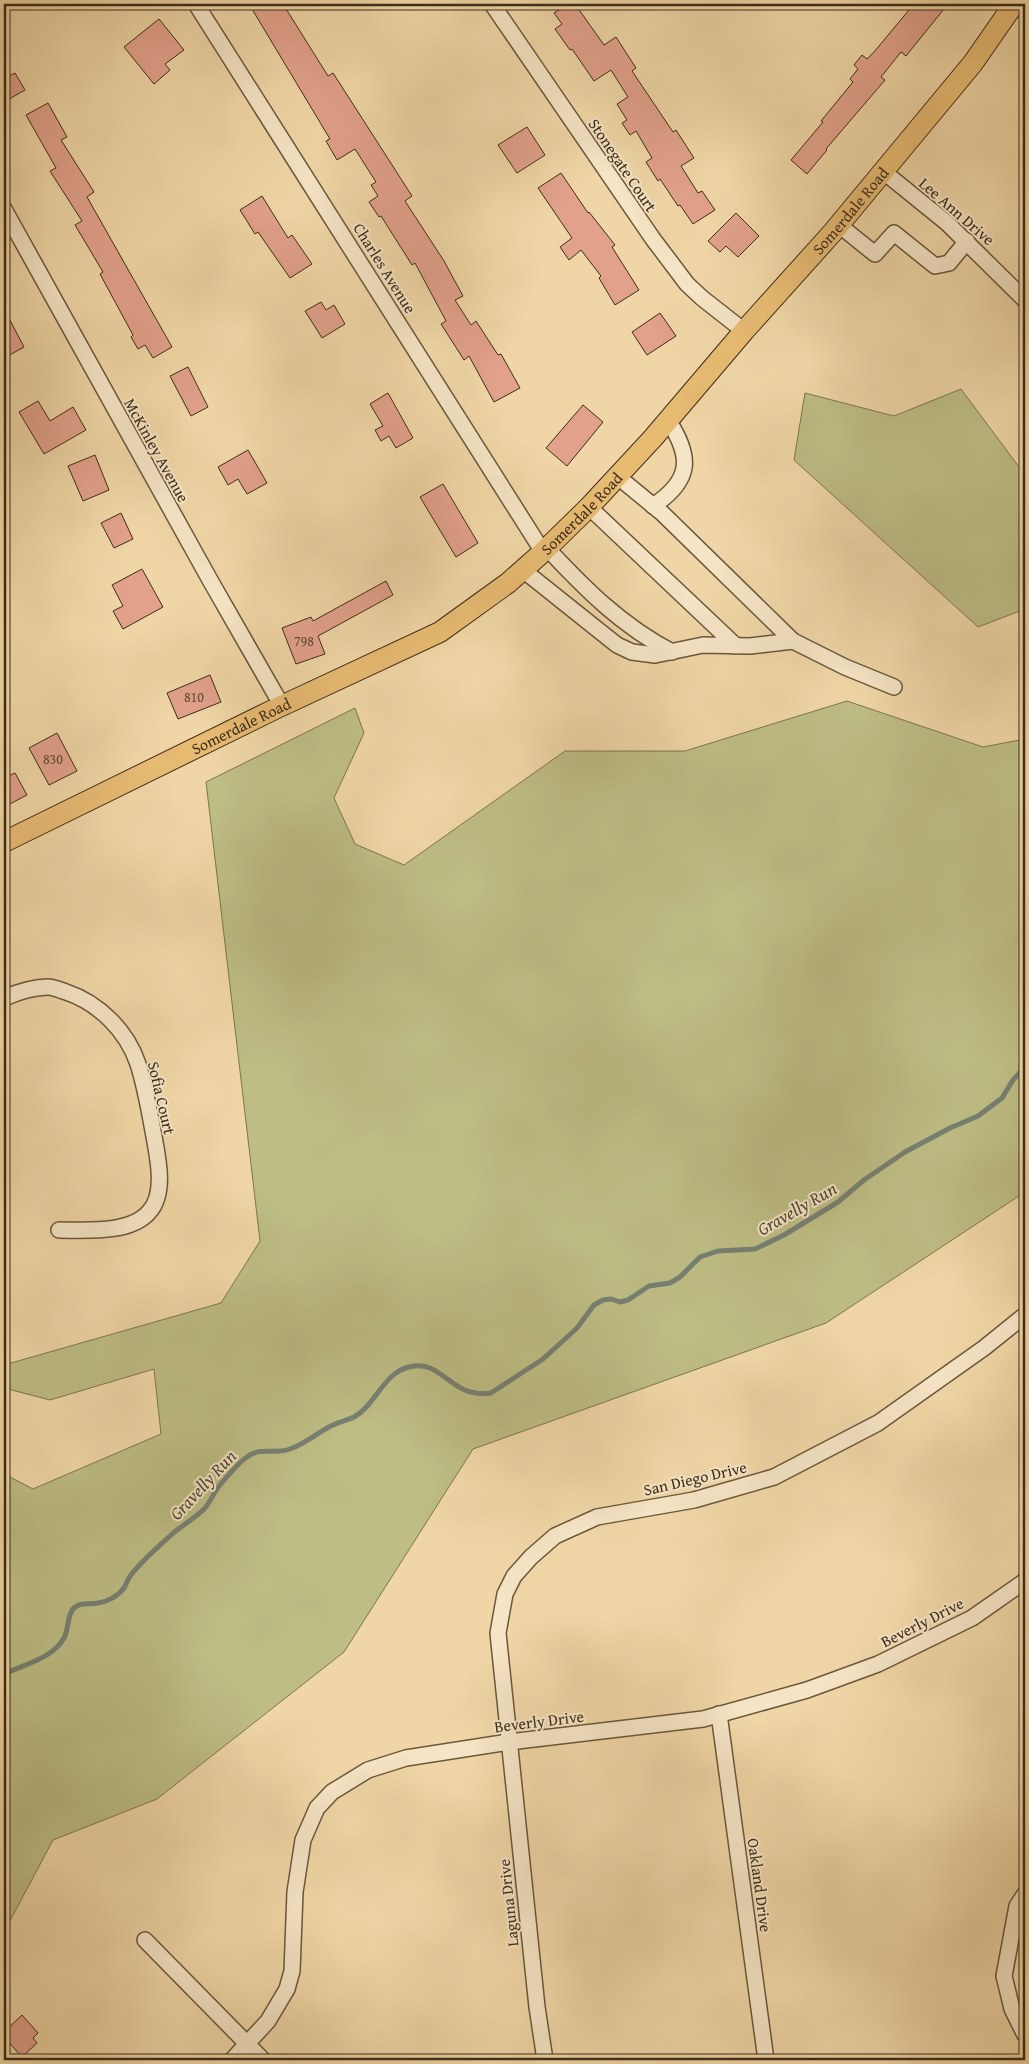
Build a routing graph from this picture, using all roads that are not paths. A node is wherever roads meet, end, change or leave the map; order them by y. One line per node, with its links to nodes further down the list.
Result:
1 (196, 4): 14 (street, Charles Avenue)
2 (492, 4): 9 (street, Stonegate Court)
3 (1014, 4): 4 (main road, Somerdale Road)
4 (884, 172): 6 (main road, Somerdale Road); 7 (street, Lee Ann Drive)
5 (4, 210): 20 (street, McKinley Avenue)
6 (839, 225): 7 (street); 9 (main road, Somerdale Road)
7 (967, 241): 8 (street, Lee Ann Drive)
8 (1025, 300)
9 (744, 331): 10 (main road, Somerdale Road)
10 (668, 420): 11 (main road, Somerdale Road); 12 (street)
11 (617, 476): 12 (street); 13 (main road, Somerdale Road)
12 (653, 506): 16 (street)
13 (590, 507): 14 (main road, Somerdale Road); 17 (street)
14 (545, 550): 15 (main road, Somerdale Road); 18 (street, Charles Avenue)
15 (523, 570): 18 (street); 20 (main road, Somerdale Road)
16 (793, 641): 17 (street); 19 (street)
17 (736, 646): 18 (street)
18 (672, 652)
19 (894, 687)
20 (282, 706): 21 (main road, Somerdale Road)
21 (4, 842)
22 (4, 998): 23 (street, Sofia Court)
23 (59, 1230)
24 (1025, 1315): 27 (street, San Diego Drive)
25 (1025, 1581): 26 (street, Beverly Drive)
26 (719, 1714): 27 (street, Beverly Drive); 35 (street, Oakland Drive)
27 (509, 1742): 31 (street, Beverly Drive); 34 (street, Laguna Drive)
28 (1025, 1894): 30 (street)
29 (146, 1940): 31 (street)
30 (1025, 2035)
31 (246, 2044): 32 (street, Beverly Drive); 33 (street)
32 (232, 2060)
33 (263, 2060)
34 (545, 2060)
35 (766, 2060)

